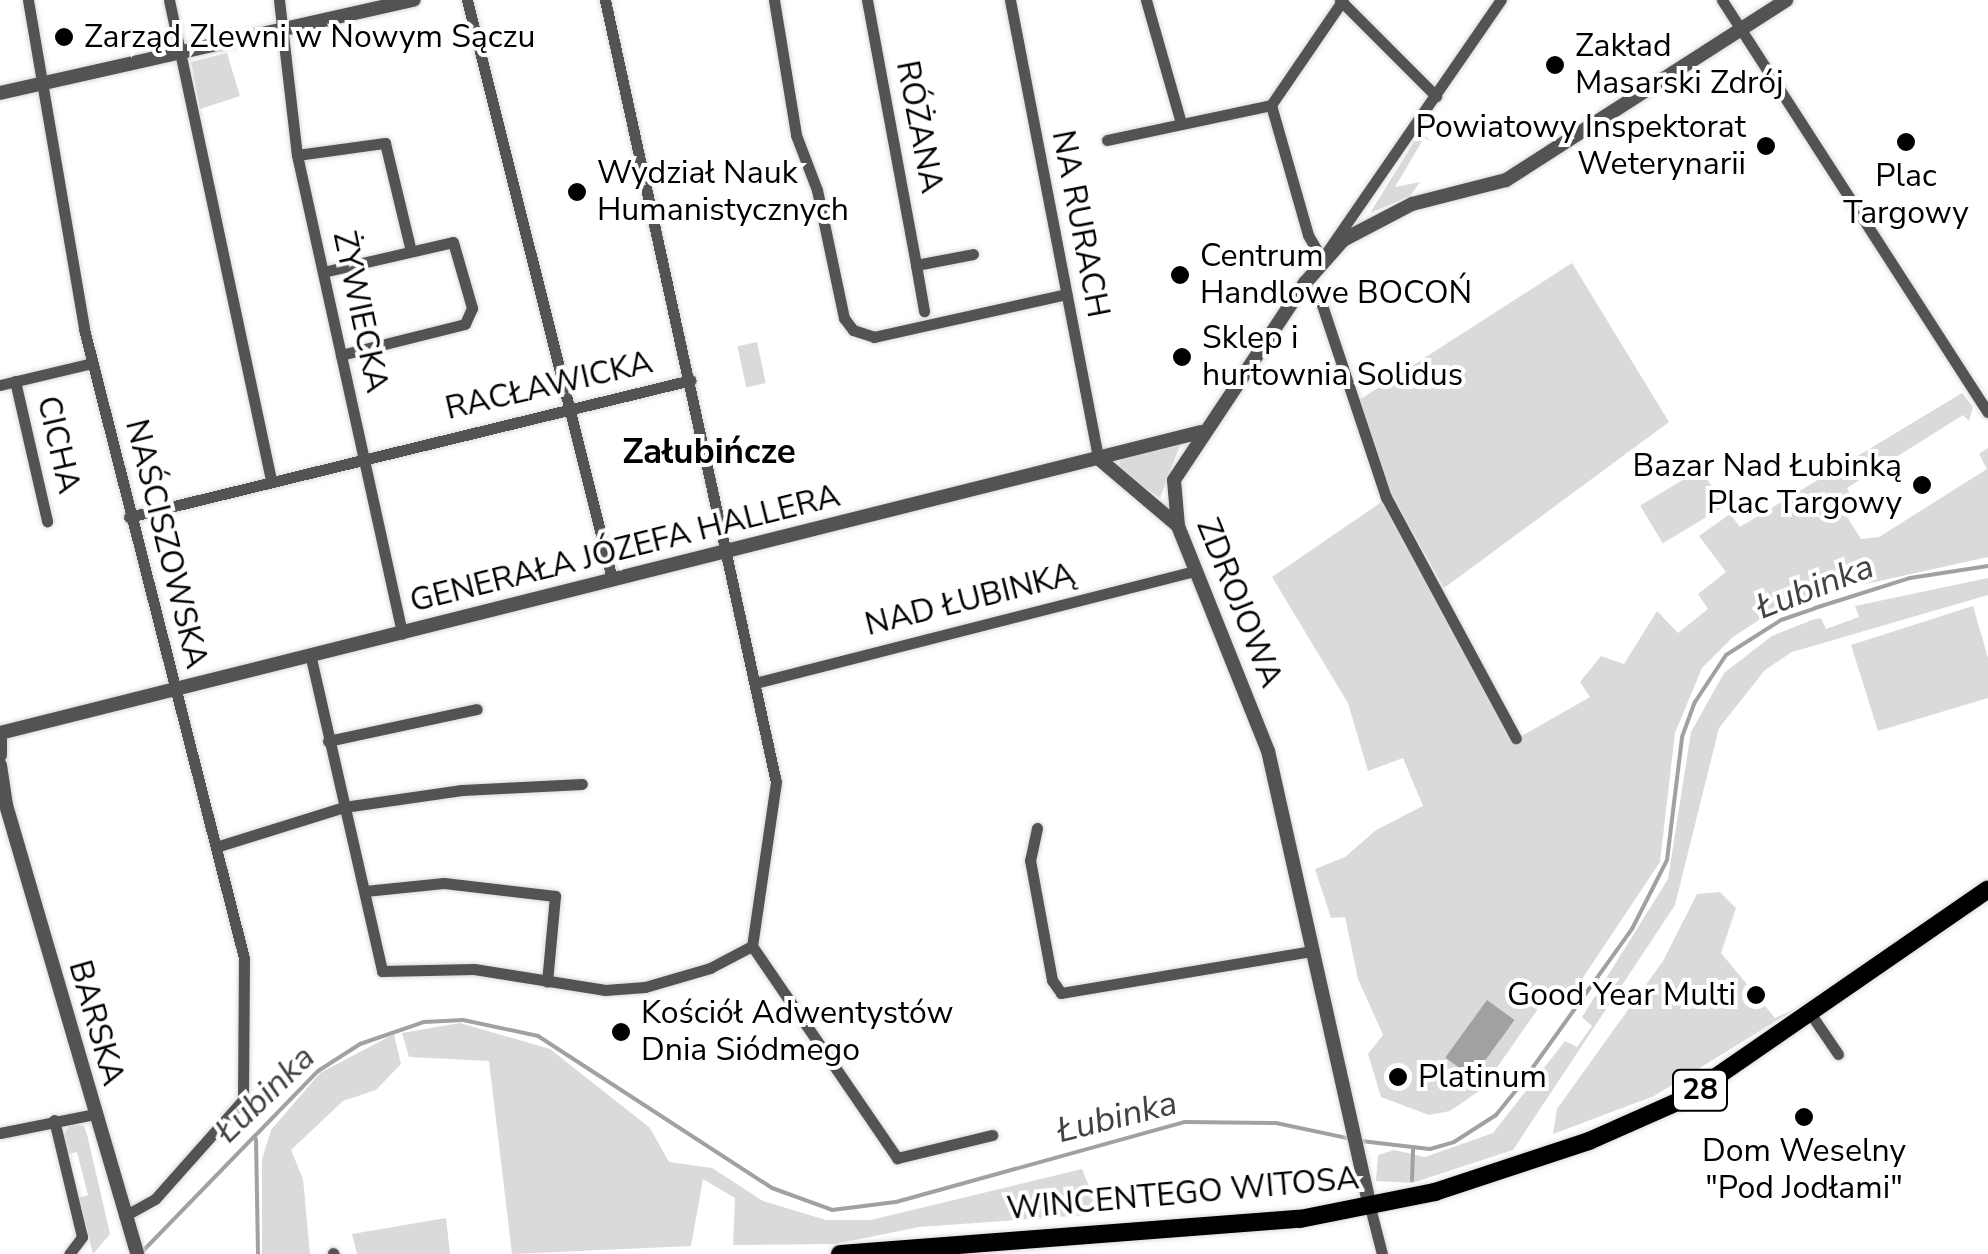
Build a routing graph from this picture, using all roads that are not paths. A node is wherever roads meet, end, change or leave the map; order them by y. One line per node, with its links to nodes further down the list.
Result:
1 (28, 0): 18 (street, NAŚCISZOWSKA)
2 (169, 0): 17 (street)
3 (279, 0): 15 (street, ŻYWIECKA)
4 (414, 0): 15 (street)
5 (467, 0): 38 (street)
6 (606, 0): 35 (street)
7 (774, 0): 31 (street)
8 (867, 0): 28 (street, RÓŻANA)
9 (1010, 0): 31 (street, NA RURACH)
10 (1146, 0): 22 (street)
11 (1501, 0): 20 (street, ZDROJOWA)
12 (1722, 0): 16 (street)
13 (1786, 0): 16 (street)
14 (1341, 1): 20 (street); 21 (street)
15 (280, 30): 17 (street); 24 (street, ŻYWIECKA)
16 (1741, 30): 27 (street); 39 (street)
17 (178, 54): 18 (street); 43 (street)
18 (42, 84): 19 (street); 34 (street, NAŚCISZOWSKA)
19 (0, 93)
20 (1436, 96): 27 (street, ZDROJOWA)
21 (1271, 104): 22 (street); 27 (street)
22 (1182, 123): 23 (street)
23 (1107, 140)
24 (297, 155): 25 (street); 29 (street, ŻYWIECKA)
25 (411, 251): 29 (street); 33 (street)
26 (973, 254): 28 (street)
27 (1322, 259): 30 (street, ZDROJOWA)
28 (916, 265): 32 (street, RÓŻANA)
29 (323, 272): 33 (street, ŻYWIECKA)
30 (1305, 282): 40 (street, ZDROJOWA); 55 (street)
31 (1066, 294): 42 (street, NA RURACH)
32 (924, 310)
33 (341, 355): 41 (street, ŻYWIECKA)
34 (92, 363): 36 (street, CICHA); 44 (street, NAŚCISZOWSKA)
35 (691, 380): 38 (street, RACŁAWICKA); 47 (street)
36 (15, 382): 37 (street, CICHA); 45 (street, CICHA)
37 (0, 385)
38 (569, 409): 41 (street, RACŁAWICKA); 49 (street)
39 (1987, 412)
40 (1202, 432): 42 (street, GENERAŁA JÓZEFA HALLERA); 46 (street, ZDROJOWA)
41 (364, 458): 43 (street, RACŁAWICKA); 50 (street, ŻYWIECKA)
42 (1098, 458): 46 (street); 47 (street, GENERAŁA JÓZEFA HALLERA)
43 (271, 481): 44 (street, RACŁAWICKA)
44 (129, 517): 53 (street, NAŚCISZOWSKA)
45 (47, 521)
46 (1178, 526): 48 (street, ZDROJOWA)
47 (730, 550): 49 (street, GENERAŁA JÓZEFA HALLERA); 52 (street)
48 (1195, 571): 52 (street, NAD ŁUBINKĄ); 67 (street, ZDROJOWA)
49 (612, 579): 50 (street, GENERAŁA JÓZEFA HALLERA)
50 (402, 634): 51 (street, GENERAŁA JÓZEFA HALLERA)
51 (310, 658): 53 (street, GENERAŁA JÓZEFA HALLERA); 56 (street)
52 (759, 682): 66 (street)
53 (175, 694): 57 (street, GENERAŁA JÓZEFA HALLERA); 63 (street, NAŚCISZOWSKA)
54 (477, 709): 56 (street)
55 (1516, 738)
56 (328, 741): 61 (street)
57 (1, 742)
58 (0, 765): 60 (street, BARSKA)
59 (582, 784): 61 (street)
60 (3, 799): 71 (street, BARSKA)
61 (344, 807): 63 (street); 65 (street)
62 (1037, 828): 67 (street)
63 (219, 846): 76 (street, NAŚCISZOWSKA)
64 (1988, 889): 69 (main road, WINCENTEGO WITOSA / 28)
65 (365, 891): 68 (street); 68 (street)
66 (752, 946): 68 (street); 74 (street)
67 (1312, 951): 75 (street, ZDROJOWA)
68 (547, 982)
69 (1812, 1016): 70 (street); 75 (main road, WINCENTEGO WITOSA / 28)
70 (1838, 1054)
71 (94, 1114): 72 (street); 76 (street, BARSKA)
72 (54, 1120): 73 (street); 78 (street)
73 (0, 1132)
74 (992, 1135)
75 (1370, 1207): 77 (main road, WINCENTEGO WITOSA / 28); 81 (street, ZDROJOWA)
76 (125, 1220): 79 (street, BARSKA)
77 (956, 1249): 80 (main road, WINCENTEGO WITOSA / 28)
78 (69, 1254)
79 (137, 1254)
80 (840, 1254)
81 (1382, 1254)

